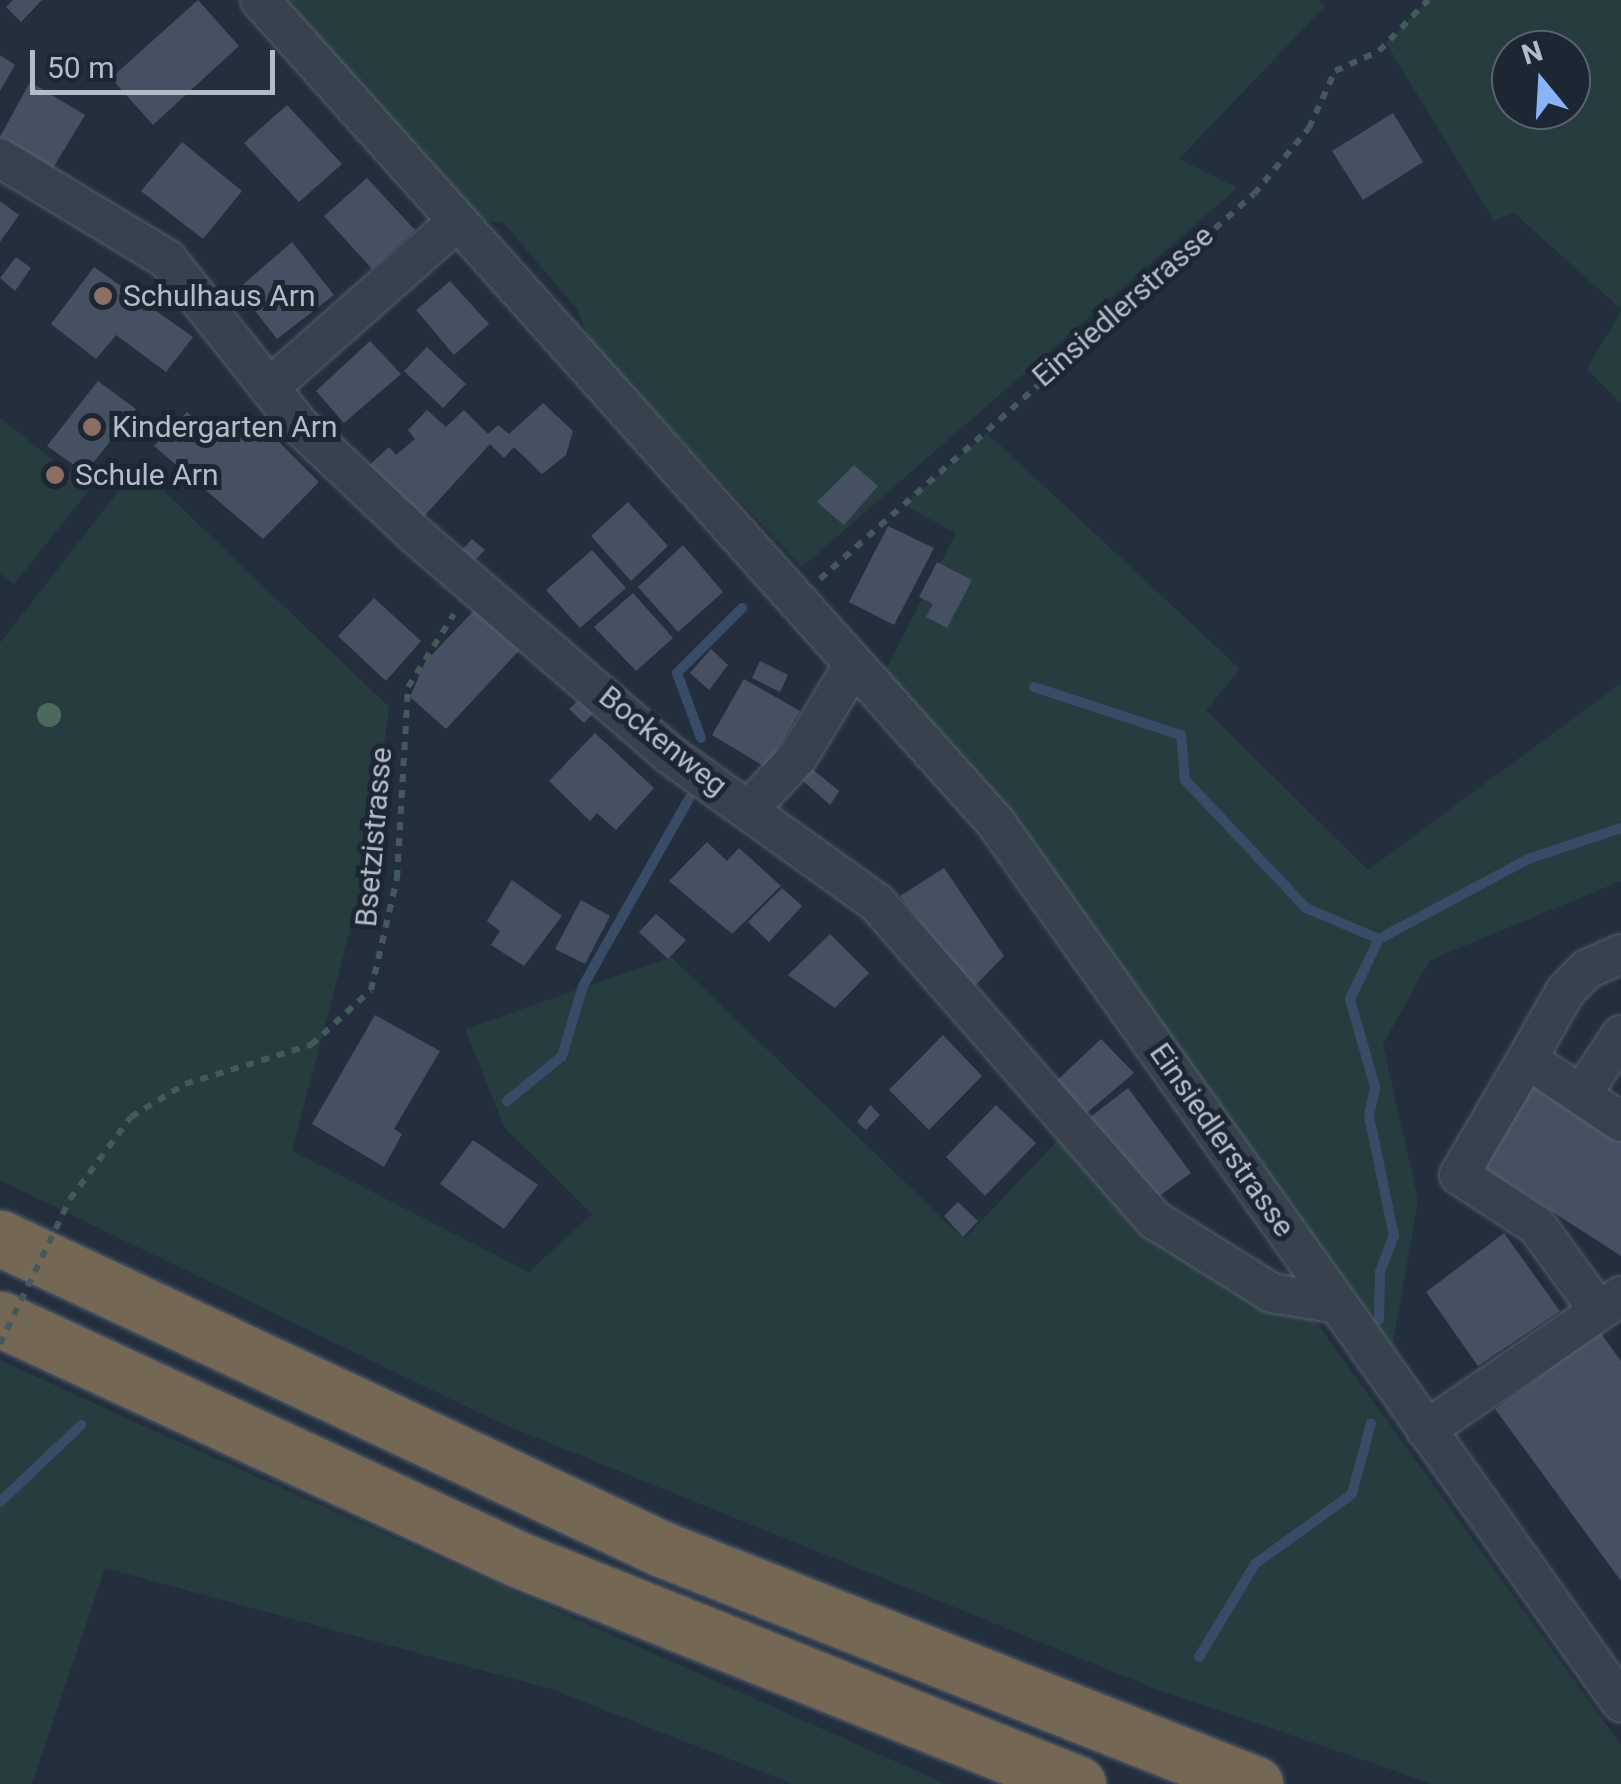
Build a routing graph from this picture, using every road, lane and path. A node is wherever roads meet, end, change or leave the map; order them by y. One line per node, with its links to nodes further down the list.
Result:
1 (260, 0): 4 (street, Einsiedlerstrasse)
2 (1428, 0): 7 (path, Einsiedlerstrasse)
3 (0, 158): 5 (street, Bockenweg)
4 (458, 221): 5 (street); 7 (street, Einsiedlerstrasse)
5 (269, 388): 6 (street, Bockenweg)
6 (475, 584): 9 (street, Bockenweg); 19 (path, Bsetzistrasse, bridge)
7 (796, 598): 8 (street, Einsiedlerstrasse)
8 (853, 666): 9 (street); 17 (street, Einsiedlerstrasse)
9 (749, 809): 17 (street, Bockenweg)
10 (1621, 954): 12 (street)
11 (1621, 1035): 13 (street)
12 (1527, 1059): 13 (street); 16 (street)
13 (1581, 1096): 14 (street)
14 (1621, 1122)
15 (0, 1238): 23 (highway)
16 (1609, 1303): 20 (street)
17 (1332, 1304): 20 (street, Einsiedlerstrasse)
18 (0, 1320): 22 (highway)
19 (0, 1344)
20 (1426, 1430): 21 (street, Einsiedlerstrasse)
21 (1621, 1702)
22 (1078, 1784)
23 (1255, 1784)

